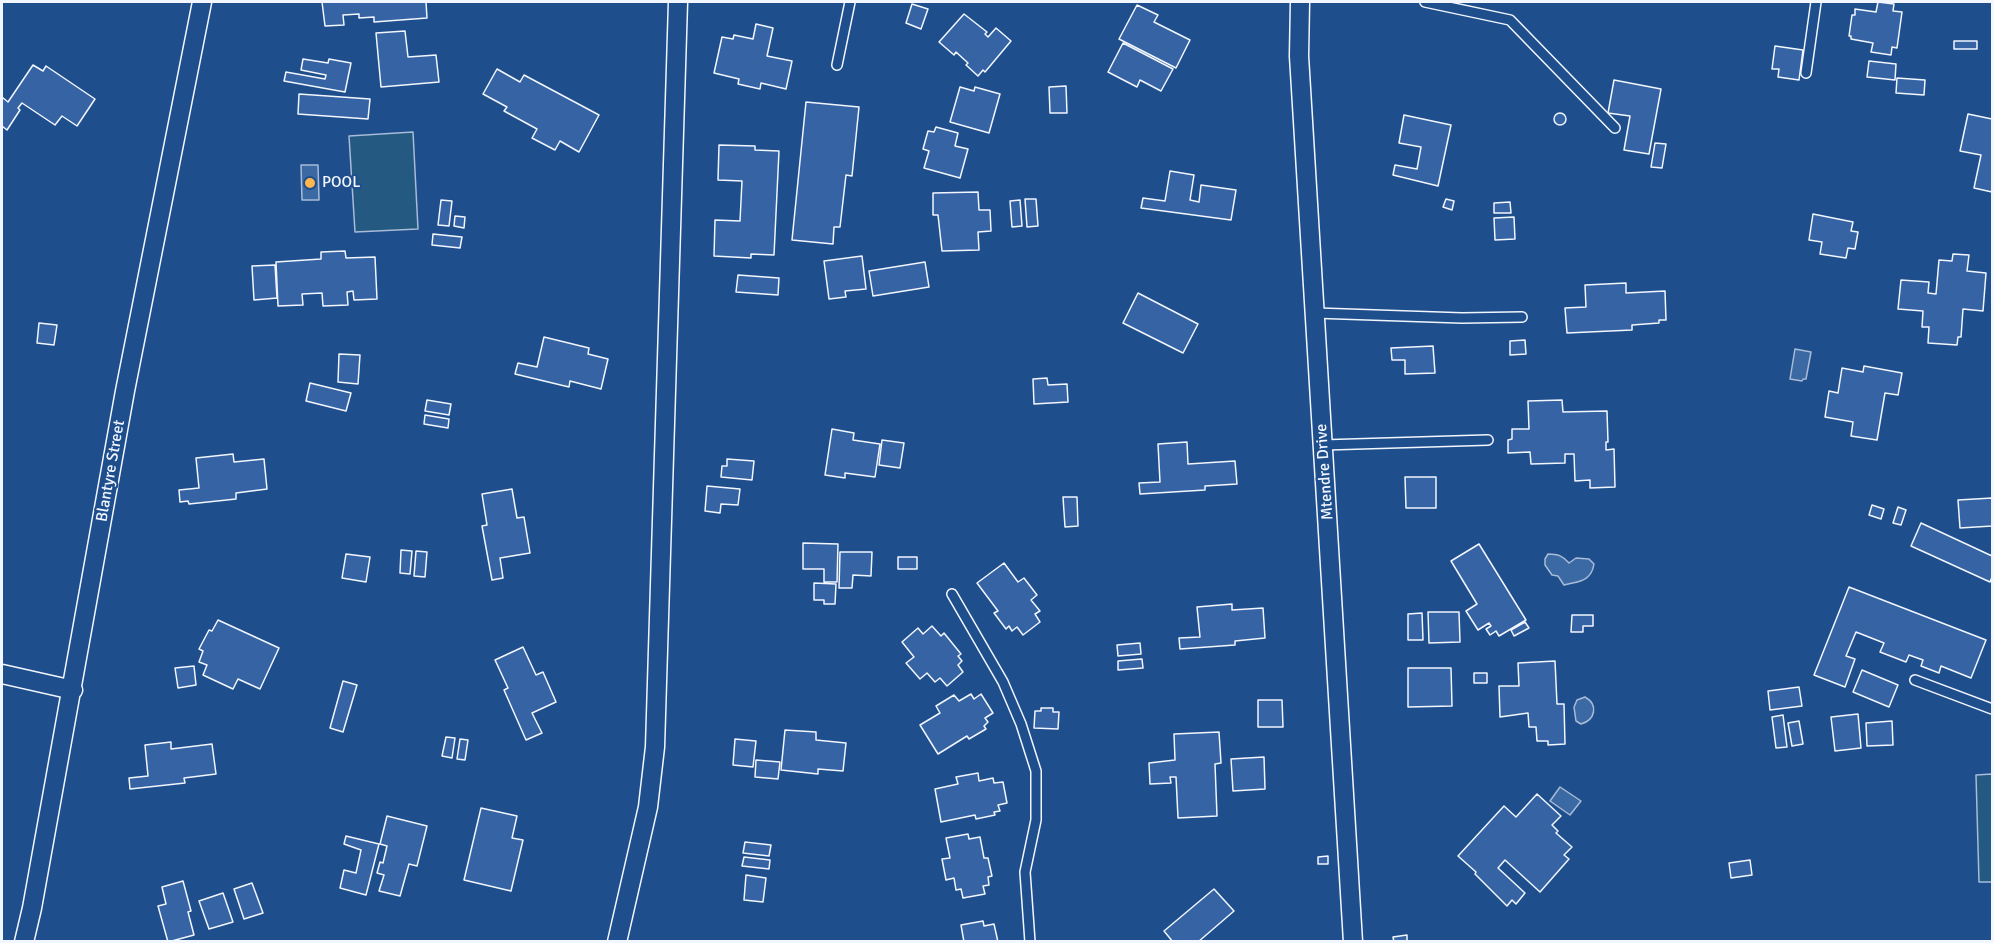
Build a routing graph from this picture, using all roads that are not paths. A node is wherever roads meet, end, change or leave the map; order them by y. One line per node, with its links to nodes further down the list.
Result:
1 (202, 2): 17 (street, Blantyre Street)
2 (678, 2): 20 (street)
3 (850, 2): 7 (lane)
4 (1300, 2): 10 (street, Mtendre Drive)
5 (1425, 2): 9 (lane)
6 (1815, 2): 8 (lane)
7 (837, 65)
8 (1806, 73)
9 (1615, 128)
10 (1315, 314): 11 (lane); 13 (street, Mtendre Drive)
11 (1522, 316)
12 (1488, 440): 13 (lane)
13 (1323, 445): 22 (street, Mtendre Drive)
14 (952, 594): 21 (lane)
15 (2, 674): 17 (street)
16 (1915, 680): 18 (lane)
17 (73, 690): 19 (street, Blantyre Street)
18 (1992, 709)
19 (24, 942)
20 (617, 942)
21 (1030, 942)
22 (1353, 942)

